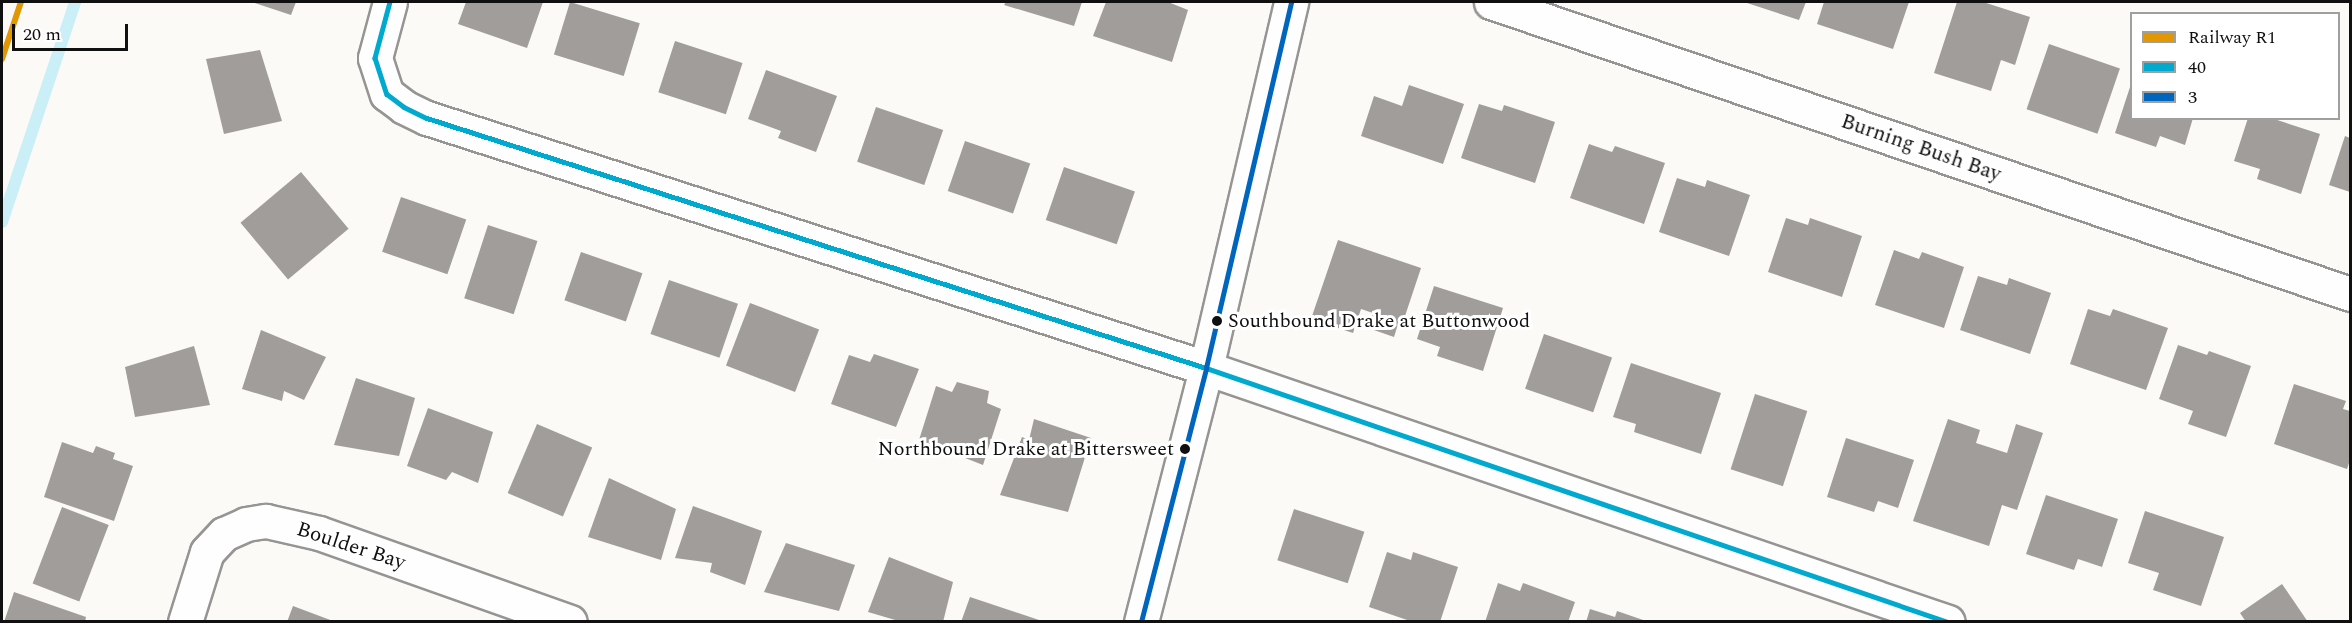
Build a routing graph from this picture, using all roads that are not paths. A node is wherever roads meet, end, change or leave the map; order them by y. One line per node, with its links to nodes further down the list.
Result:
1 (390, 2): 5 (street)
2 (1292, 2): 5 (street)
3 (1491, 2): 4 (street, Burning Bush Bay)
4 (2350, 294)
5 (1206, 368): 8 (street); 9 (street)
6 (185, 621): 7 (street, Boulder Bay)
7 (570, 621)
8 (1141, 621)
9 (1948, 621)

